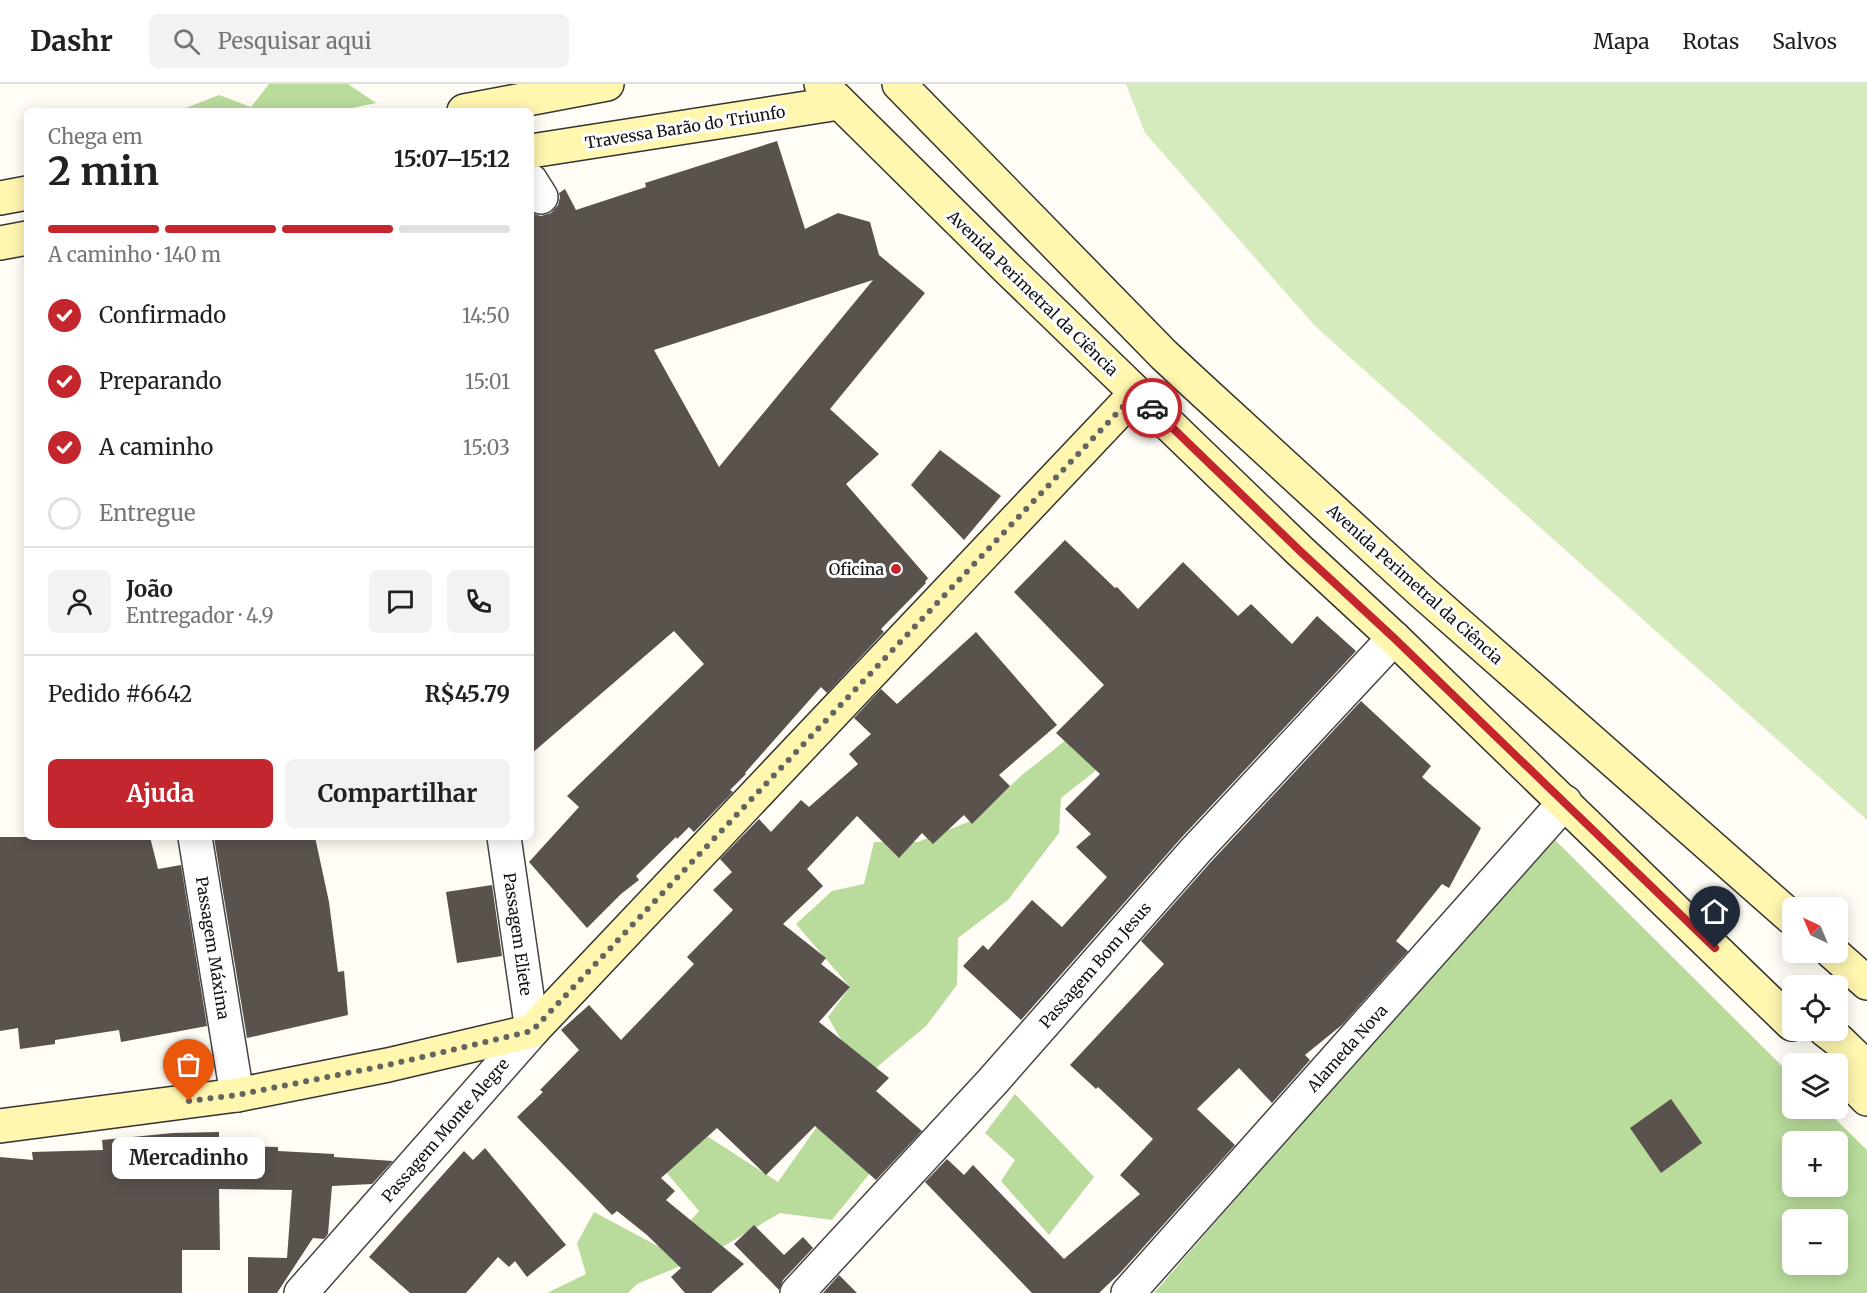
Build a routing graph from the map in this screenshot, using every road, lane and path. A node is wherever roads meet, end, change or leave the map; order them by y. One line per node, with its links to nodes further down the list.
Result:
1 (607, 84): 4 (main road)
2 (898, 84): 15 (main road, Avenida Perimetral da Ciência)
3 (830, 93): 5 (main road, Travessa Barão do Triunfo); 10 (main road, Avenida Perimetral da Ciência)
4 (480, 108)
5 (534, 150)
6 (24, 194): 7 (main road)
7 (0, 198)
8 (24, 239): 9 (main road)
9 (0, 243)
10 (1136, 393): 11 (main road, Avenida Perimetral da Ciência); 19 (main road, Passagem Monte Alegre)
11 (1394, 638): 12 (main road, Avenida Perimetral da Ciência); 29 (street, Passagem Bom Jesus)
12 (1565, 802): 18 (main road, Avenida Perimetral da Ciência); 30 (street, Alameda Nova)
13 (195, 840): 25 (street, Passagem Máxima)
14 (504, 840): 19 (street, Passagem Eliete)
15 (1782, 909)
16 (1844, 963): 17 (main road)
17 (1867, 983)
18 (1778, 1003)
19 (532, 1031): 25 (main road); 28 (street, Passagem Monte Alegre)
20 (1810, 1041): 22 (main road)
21 (1839, 1041): 23 (main road)
22 (1821, 1053)
23 (1867, 1068)
24 (1848, 1080): 26 (main road)
25 (237, 1095): 27 (main road)
26 (1867, 1099)
27 (0, 1126)
28 (301, 1293)
29 (797, 1293)
30 (1128, 1293)

